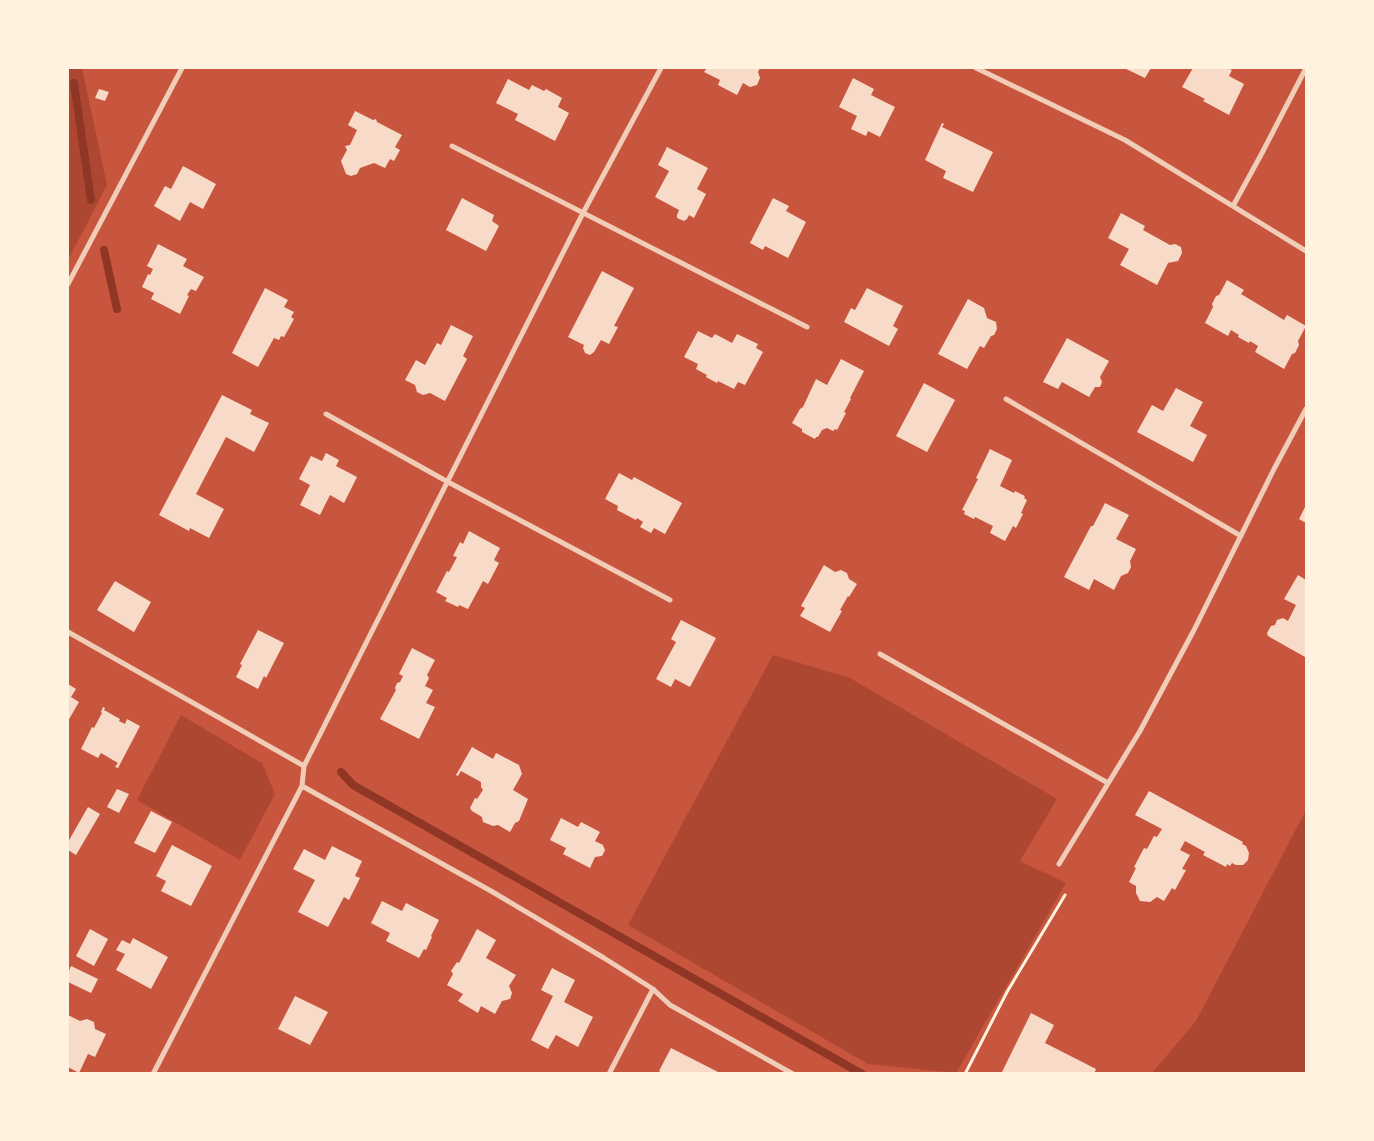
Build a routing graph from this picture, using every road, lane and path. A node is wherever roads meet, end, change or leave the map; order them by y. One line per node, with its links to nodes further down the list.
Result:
1 (182, 68): 9 (street)
2 (661, 68): 7 (street)
3 (976, 68): 6 (street)
4 (1306, 68): 6 (street)
5 (452, 146): 7 (street)
6 (1233, 206): 8 (street)
7 (583, 213): 10 (street); 14 (street)
8 (1306, 251)
9 (68, 284)
10 (807, 327)
11 (1006, 400): 15 (street)
12 (1306, 409): 15 (street)
13 (326, 414): 14 (street)
14 (448, 482): 16 (street); 19 (street)
15 (1241, 536): 20 (street)
16 (670, 600)
17 (68, 632): 19 (street)
18 (880, 654): 20 (street)
19 (304, 766): 21 (street)
20 (1108, 784): 22 (street)
21 (302, 786): 24 (street); 25 (street)
22 (1059, 864)
23 (1066, 895): 28 (path)
24 (653, 988): 26 (street); 27 (street)
25 (153, 1074)
26 (609, 1074)
27 (794, 1074)
28 (965, 1074)

